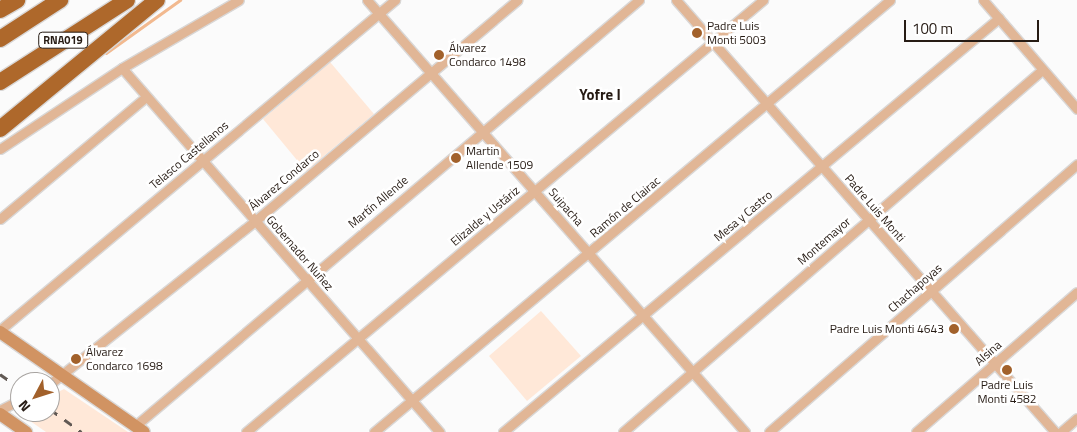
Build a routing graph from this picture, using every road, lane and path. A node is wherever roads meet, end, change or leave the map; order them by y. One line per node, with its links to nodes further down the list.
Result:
1 (18, 0): 14 (highway)
2 (60, 0): 17 (highway, RNA019)
3 (127, 0): 22 (highway, RNA019)
4 (157, 0): 26 (highway)
5 (239, 0): 19 (street)
6 (366, 0): 15 (street, Suipacha)
7 (395, 0): 15 (street, Telasco Castellanos)
8 (517, 0): 21 (street, Álvarez Condarco)
9 (639, 0): 27 (street, Martín Allende)
10 (676, 0): 18 (street, Padre Luis Monti)
11 (763, 0): 18 (street, Elizalde y Ustáriz)
12 (890, 0): 24 (street, Ramón de Clairac)
13 (983, 0): 16 (street)
14 (0, 10)
15 (378, 14): 21 (street, Suipacha); 29 (street, Telasco Castellanos)
16 (998, 18): 20 (street); 31 (street, Mesa y Castro)
17 (0, 39)
18 (713, 42): 24 (street, Padre Luis Monti); 32 (street, Elizalde y Ustáriz)
19 (122, 68): 23 (street, Gobernador Nuñez); 28 (street)
20 (1042, 70): 25 (street); 34 (street, Montemayor)
21 (431, 71): 27 (street, Suipacha); 35 (street, Álvarez Condarco)
22 (0, 82)
23 (146, 97): 29 (street, Gobernador Nuñez); 33 (street)
24 (767, 103): 31 (street, Padre Luis Monti); 36 (street, Ramón de Clairac)
25 (1077, 109)
26 (0, 129)
27 (482, 131): 32 (street, Suipacha); 37 (street, Martín Allende)
28 (0, 149)
29 (203, 160): 35 (street, Gobernador Nuñez); 41 (street, Telasco Castellanos)
30 (1077, 164): 38 (street, Chachapoyas)
31 (821, 166): 34 (street, Padre Luis Monti); 40 (street, Mesa y Castro)
32 (535, 191): 36 (street, Suipacha); 42 (street, Elizalde y Ustáriz)
33 (0, 219)
34 (868, 220): 38 (street, Padre Luis Monti); 44 (street, Montemayor)
35 (255, 221): 37 (street, Gobernador Nuñez); 45 (street, Álvarez Condarco)
36 (589, 253): 40 (street, Suipacha); 47 (street, Ramón de Clairac)
37 (306, 279): 42 (street, Gobernador Nuñez); 50 (street, Martín Allende)
38 (931, 291): 43 (street, Padre Luis Monti); 58 (street, Chachapoyas)
39 (1077, 292): 43 (street, Alsina)
40 (644, 316): 44 (street, Suipacha); 55 (street, Mesa y Castro)
41 (0, 331): 45 (main road)
42 (358, 339): 47 (street, Gobernador Nuñez); 52 (street, Elizalde y Ustáriz)
43 (995, 364): 59 (street, Alsina); 60 (street, Padre Luis Monti)
44 (692, 372): 56 (street, Montemayor); 57 (street, Suipacha)
45 (64, 376): 46 (street, Álvarez Condarco); 50 (main road)
46 (60, 378)
47 (412, 401): 53 (street, Ramón de Clairac); 54 (street, Gobernador Nuñez)
48 (0, 412): 51 (main road)
49 (1077, 418): 61 (street)
50 (140, 429)
51 (26, 432)
52 (246, 432)
53 (374, 432)
54 (439, 432)
55 (503, 432)
56 (623, 432)
57 (745, 432)
58 (769, 432)
59 (916, 432)
60 (1054, 432)
61 (1061, 432)

